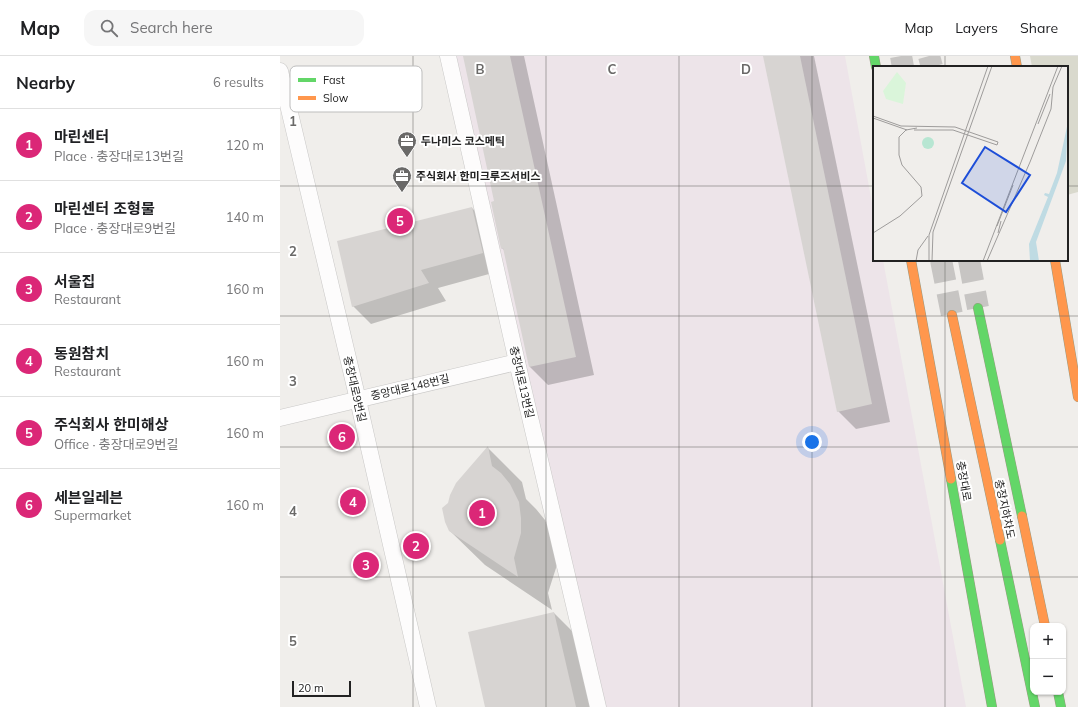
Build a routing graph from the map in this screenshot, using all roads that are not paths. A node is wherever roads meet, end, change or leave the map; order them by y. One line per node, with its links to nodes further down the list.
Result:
1 (448, 56): 11 (street, 충장대로13번길)
2 (874, 56): 4 (main road)
3 (1015, 56): 5 (main road)
4 (876, 66)
5 (1017, 66)
6 (280, 71): 13 (street, 충장대로9번길)
7 (911, 261): 19 (main road, 충장대로)
8 (1055, 261): 12 (main road)
9 (978, 308): 15 (main road, 충장지하차도)
10 (952, 315): 20 (main road, 충장지하차도)
11 (517, 362): 13 (street, 중앙대로148번길); 18 (street, 충장대로13번길)
12 (1078, 396)
13 (358, 400): 14 (street, 중앙대로148번길); 17 (street, 충장대로9번길)
14 (280, 418)
15 (1043, 623)
16 (1059, 695): 21 (main road)
17 (428, 707)
18 (598, 707)
19 (992, 707)
20 (1035, 707)
21 (1062, 707)

